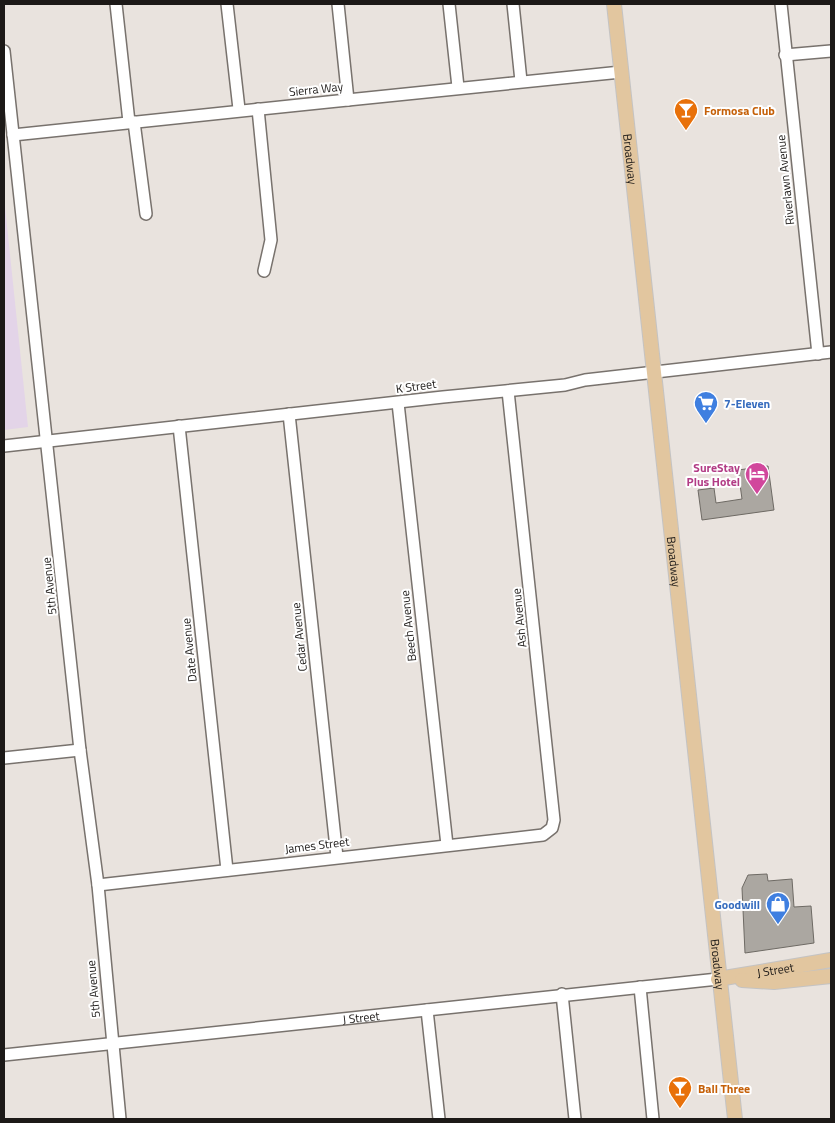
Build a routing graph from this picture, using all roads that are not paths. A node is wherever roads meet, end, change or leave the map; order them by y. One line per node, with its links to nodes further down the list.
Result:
1 (116, 4): 17 (street)
2 (227, 4): 15 (street)
3 (338, 4): 14 (street)
4 (449, 4): 13 (street)
5 (513, 4): 12 (street)
6 (614, 4): 11 (main road, Broadway)
7 (781, 4): 10 (street, Riverlawn Avenue)
8 (4, 50): 18 (street, 5th Avenue)
9 (831, 50): 10 (street)
10 (785, 55): 22 (street, Riverlawn Avenue)
11 (621, 72): 12 (street, Sierra Way); 23 (main road, Broadway)
12 (521, 81): 13 (street, Sierra Way)
13 (458, 87): 14 (street, Sierra Way)
14 (348, 100): 16 (street, Sierra Way)
15 (239, 109): 16 (street, Sierra Way); 17 (street, Sierra Way)
16 (258, 109): 20 (street)
17 (132, 122): 18 (street, Sierra Way); 19 (street)
18 (13, 135): 28 (street, 5th Avenue)
19 (146, 214)
20 (264, 271)
21 (831, 352): 22 (street, K Street)
22 (818, 354): 23 (street, K Street)
23 (655, 373): 24 (street, K Street); 39 (main road, Broadway)
24 (508, 391): 25 (street, K Street); 32 (street, Ash Avenue)
25 (398, 403): 26 (street, K Street); 33 (street, Beech Avenue)
26 (289, 414): 27 (street, K Street); 34 (street, Cedar Avenue)
27 (180, 426): 28 (street, K Street); 35 (street, Date Avenue)
28 (47, 441): 29 (street, K Street); 30 (street, 5th Avenue)
29 (4, 446)
30 (80, 750): 31 (street); 36 (street, 5th Avenue)
31 (4, 758)
32 (540, 835): 33 (street, James Street)
33 (447, 845): 34 (street, James Street)
34 (337, 857): 35 (street, James Street)
35 (227, 870): 36 (street, James Street)
36 (98, 886): 43 (street, 5th Avenue)
37 (831, 960): 39 (main road, J Street)
38 (831, 976): 39 (main road, J Street)
39 (718, 979): 40 (street, J Street); 49 (main road, Broadway)
40 (640, 987): 41 (street, J Street); 48 (street)
41 (562, 994): 42 (street, J Street); 47 (street)
42 (426, 1010): 43 (street, J Street); 46 (street)
43 (111, 1043): 44 (street, J Street); 45 (street, 5th Avenue)
44 (4, 1055)
45 (120, 1119)
46 (439, 1119)
47 (575, 1119)
48 (653, 1119)
49 (735, 1119)

